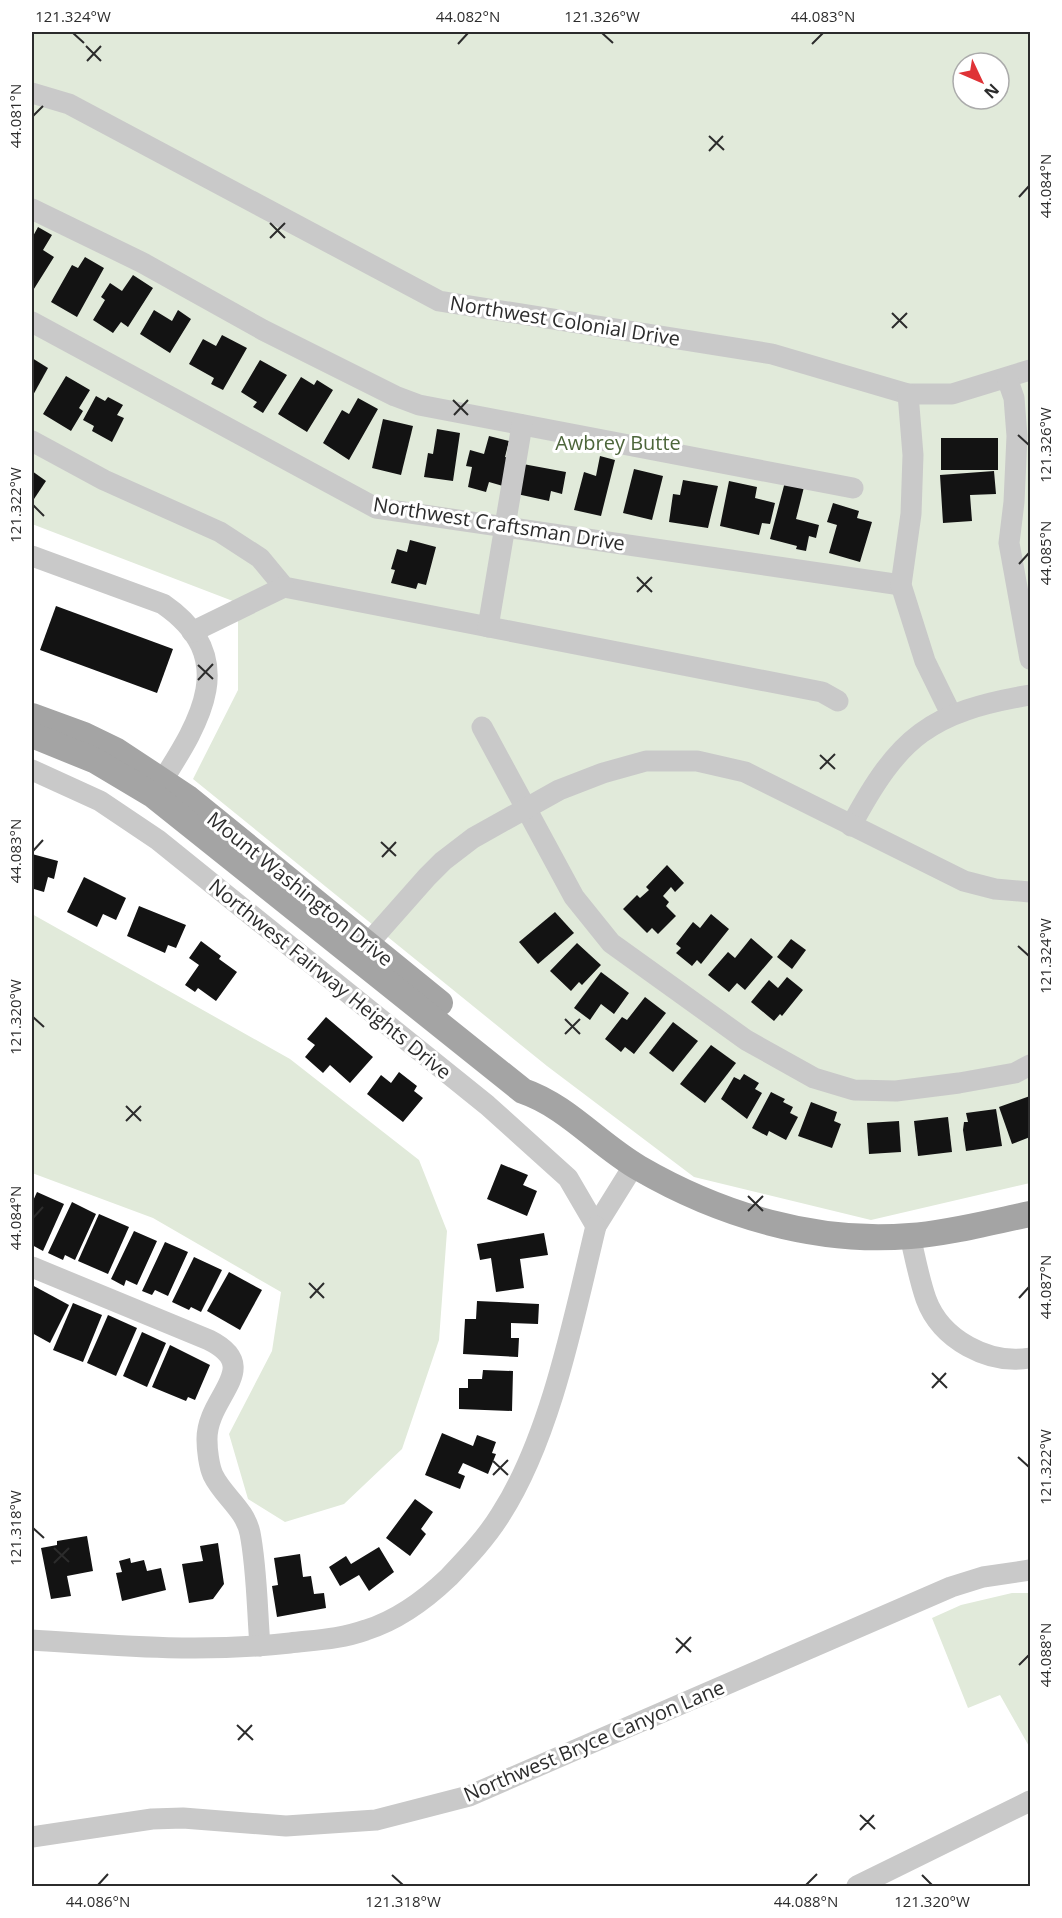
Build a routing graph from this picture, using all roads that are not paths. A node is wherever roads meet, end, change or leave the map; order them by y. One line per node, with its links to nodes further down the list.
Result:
1 (32, 93): 6 (street, Northwest Colonial Drive)
2 (32, 209): 7 (street)
3 (32, 322): 10 (street, Northwest Craftsman Drive)
4 (1030, 370): 5 (street, Northwest Colonial Drive)
5 (1007, 378): 6 (street, Northwest Colonial Drive); 16 (street)
6 (908, 394): 12 (street)
7 (522, 425): 9 (street); 10 (street)
8 (32, 441): 13 (street)
9 (853, 488)
10 (506, 527): 12 (street, Northwest Craftsman Drive); 14 (street)
11 (32, 556): 15 (street)
12 (901, 585): 19 (street)
13 (284, 587): 14 (street); 15 (street)
14 (488, 627): 18 (street)
15 (192, 632): 24 (street)
16 (1030, 658)
17 (1030, 695): 19 (street)
18 (838, 701)
19 (951, 714): 26 (street)
20 (32, 716): 24 (main road, Mount Washington Drive)
21 (482, 727): 25 (street)
22 (32, 735): 24 (main road, Mount Washington Drive)
23 (32, 770): 32 (street, Northwest Fairway Heights Drive)
24 (157, 788): 28 (main road, Mount Washington Drive)
25 (526, 809): 26 (street); 28 (street); 29 (street)
26 (851, 826): 27 (street)
27 (1030, 892)
28 (362, 951): 30 (main road, Mount Washington Drive)
29 (1030, 1065)
30 (634, 1165): 32 (street); 33 (main road, Mount Washington Drive)
31 (1030, 1214): 33 (main road, Mount Washington Drive)
32 (596, 1226): 38 (street)
33 (910, 1236): 35 (street)
34 (32, 1267): 38 (street)
35 (1030, 1358)
36 (1030, 1570): 40 (street, Northwest Bryce Canyon Lane)
37 (32, 1640): 38 (street)
38 (260, 1647)
39 (1030, 1801): 41 (street)
40 (32, 1837)
41 (857, 1887)

